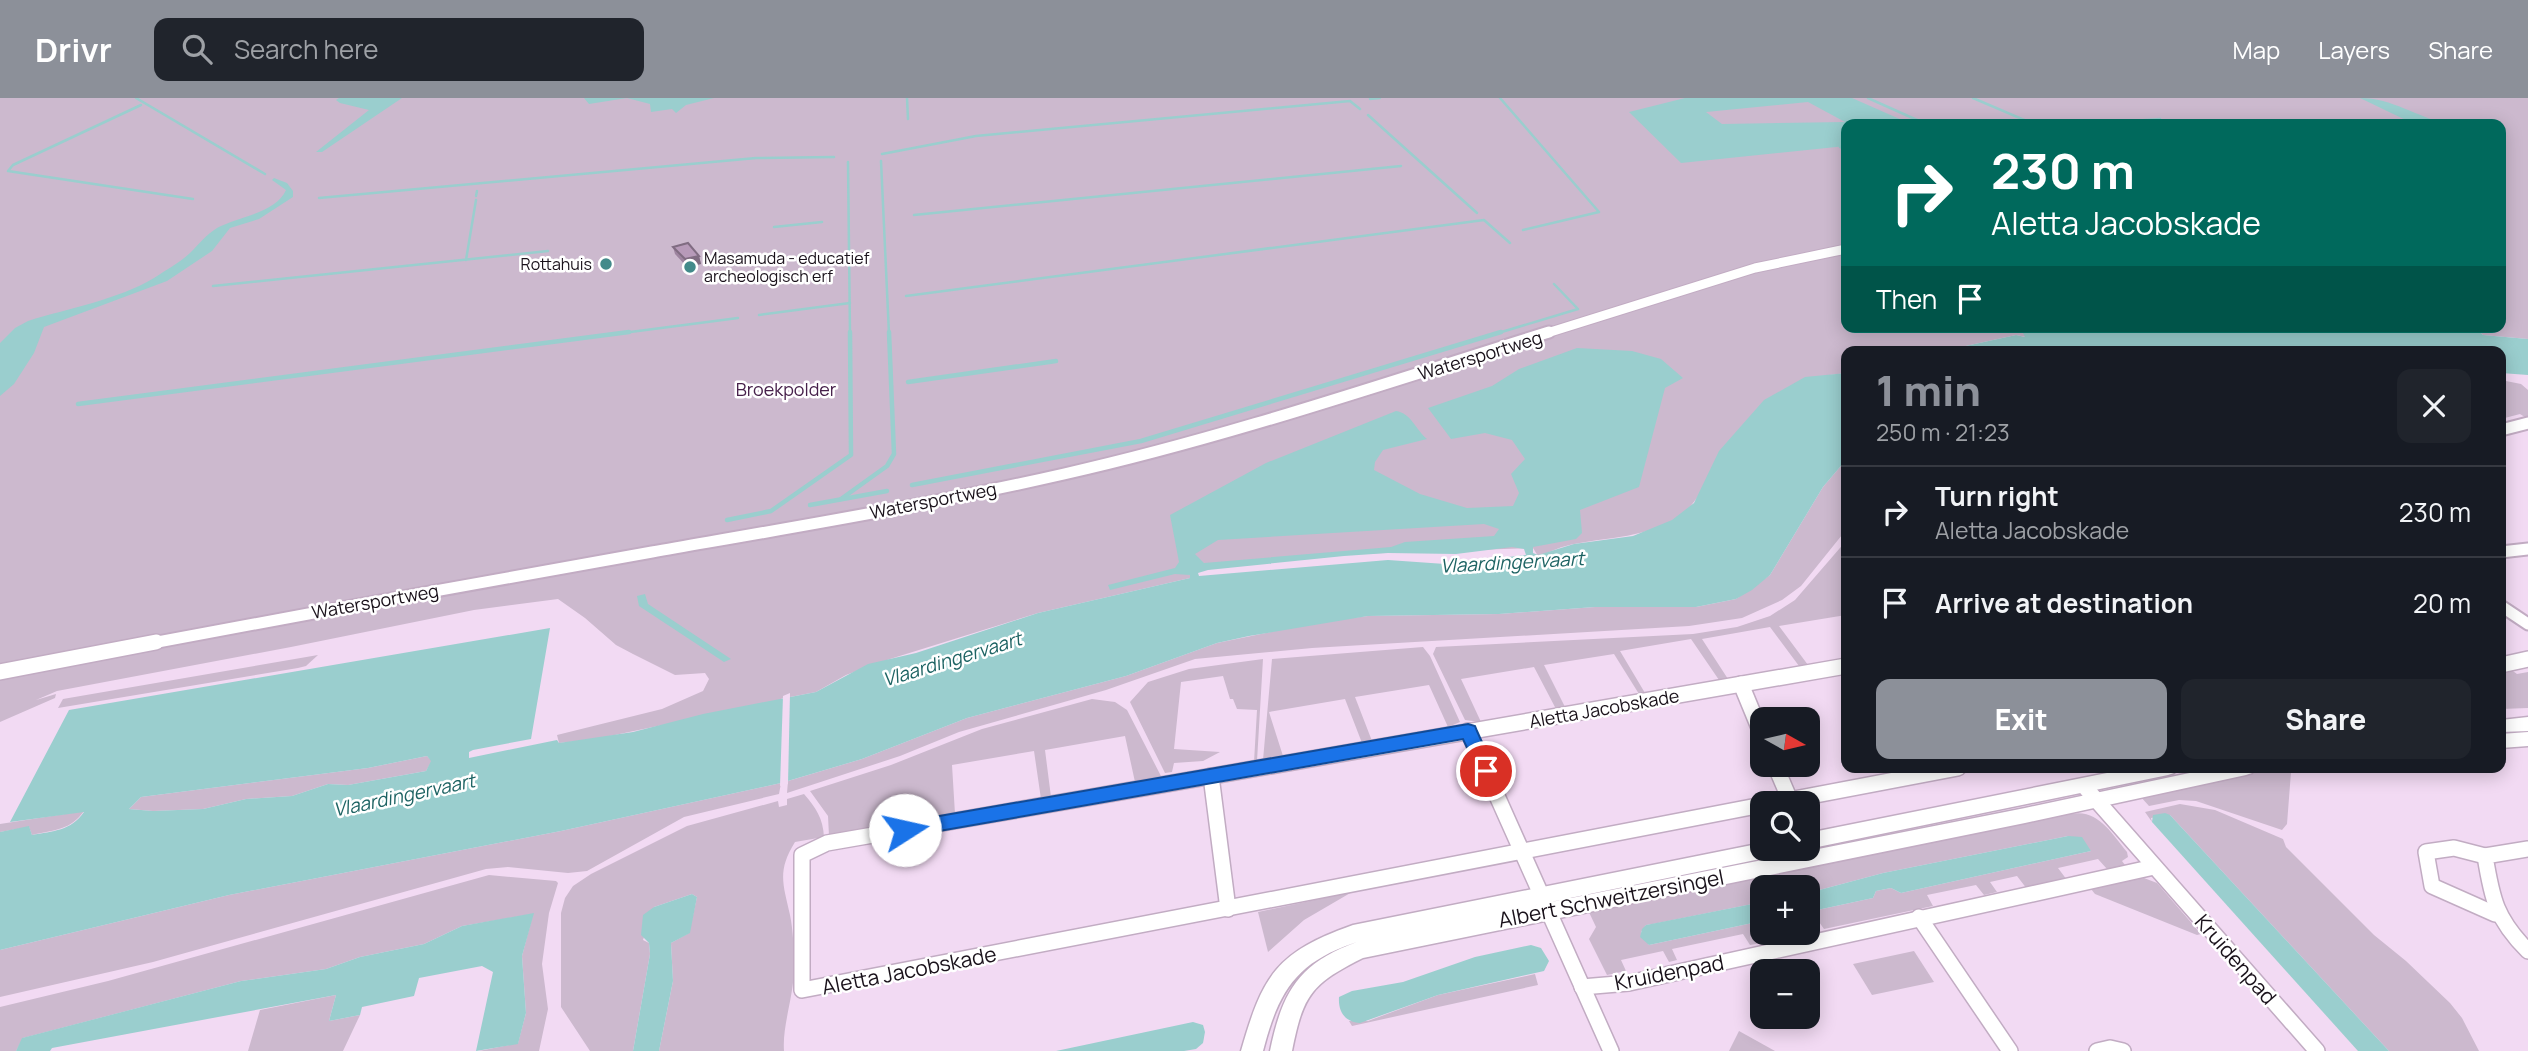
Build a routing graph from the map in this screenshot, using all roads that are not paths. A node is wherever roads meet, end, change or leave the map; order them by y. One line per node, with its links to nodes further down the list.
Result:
1 (1841, 250): 11 (street, Watersportweg)
2 (2528, 423): 3 (street)
3 (2506, 429)
4 (2528, 549): 5 (street)
5 (2506, 551)
6 (2506, 609): 7 (street)
7 (2528, 624)
8 (2528, 659): 9 (street)
9 (2506, 663)
10 (1841, 667): 12 (street, Aletta Jacobskade)
11 (0, 672)
12 (1741, 684): 13 (street); 16 (street, Aletta Jacobskade)
13 (1750, 707)
14 (2528, 724): 15 (street)
15 (2506, 726)
16 (1468, 731): 22 (street, Aletta Jacobskade); 29 (street)
17 (2528, 740): 18 (street)
18 (2506, 741)
19 (1932, 773): 24 (street)
20 (2145, 773): 23 (street)
21 (2224, 773): 25 (street, Albert Schweitzersingel)
22 (1211, 776): 34 (street); 34 (street, Aletta Jacobskade)
23 (2084, 786): 25 (street, Kruidenpad); 27 (street)
24 (1820, 794)
25 (2098, 801): 32 (street, Kruidenpad); 33 (street, Albert Schweitzersingel)
26 (1750, 807): 29 (street, Aletta Jacobskade)
27 (1820, 839)
28 (2528, 849): 31 (street)
29 (1523, 852): 33 (street); 34 (street, Aletta Jacobskade)
30 (1750, 854): 33 (street, Albert Schweitzersingel)
31 (2485, 856): 35 (street); 35 (street)
32 (2154, 867): 36 (street, Kruidenpad); 45 (street, Kruidenpad)
33 (1546, 902): 38 (street); 39 (street, Albert Schweitzersingel); 40 (street, Albert Schweitzersingel)
34 (1228, 909)
35 (2495, 914): 37 (street)
36 (1919, 917): 38 (street, Kruidenpad); 42 (street)
37 (2528, 951)
38 (1582, 987): 41 (street)
39 (1252, 1051)
40 (1281, 1051)
41 (1611, 1051)
42 (2010, 1051)
43 (2097, 1051): 44 (street)
44 (2123, 1051)
45 (2316, 1051)

